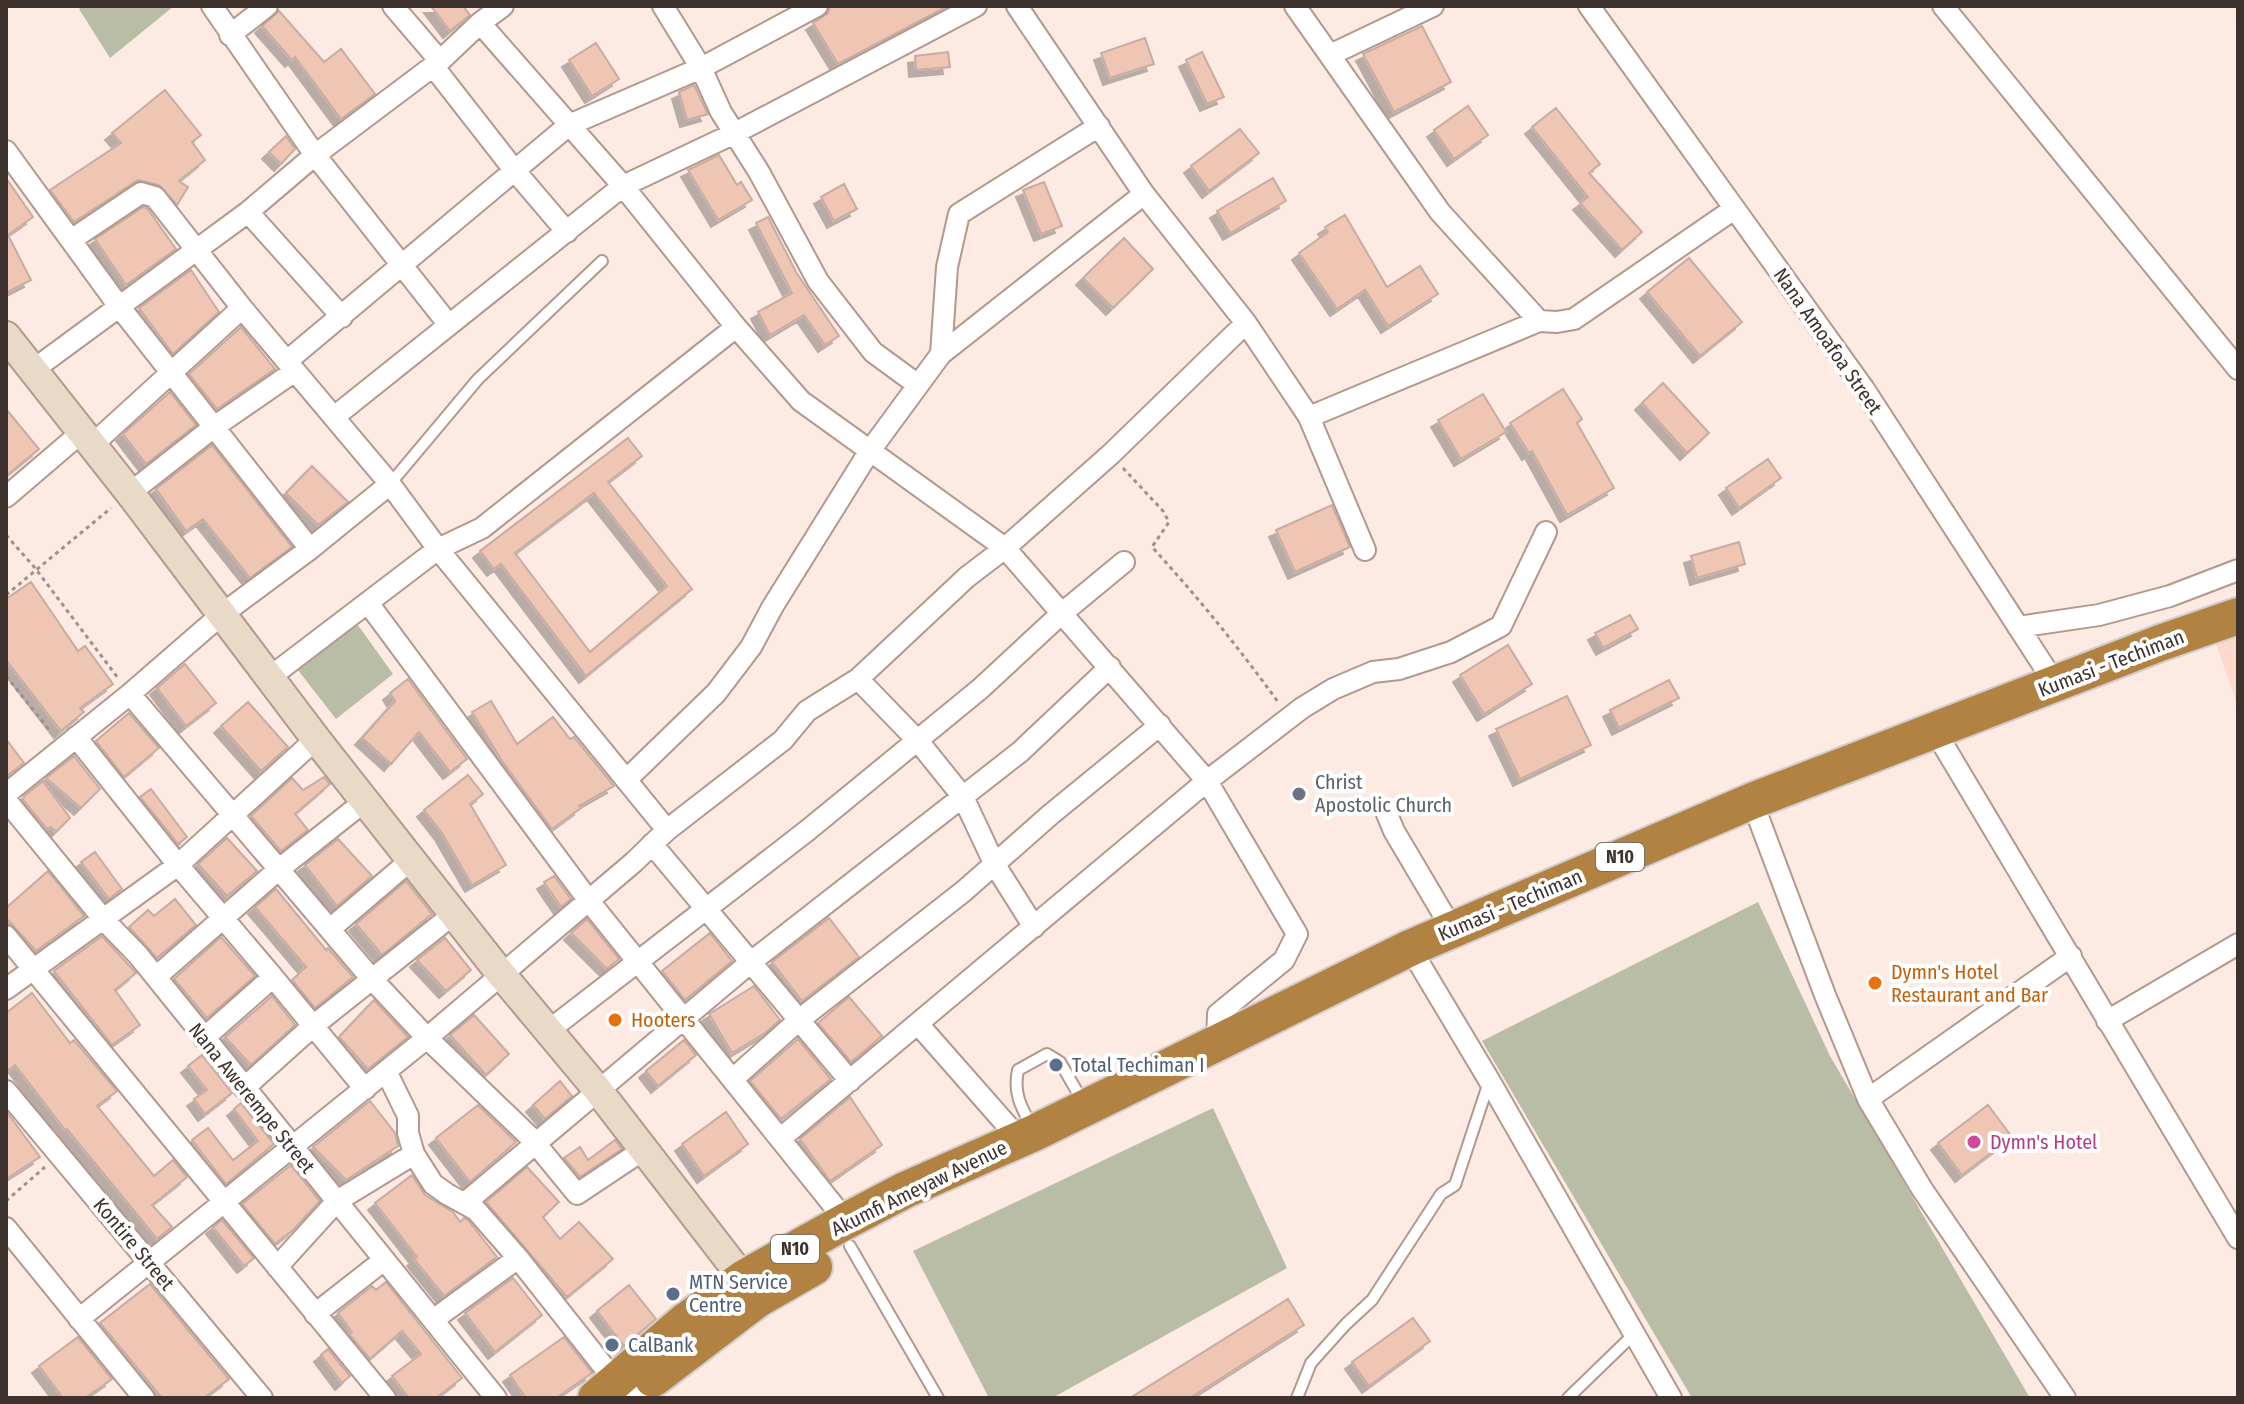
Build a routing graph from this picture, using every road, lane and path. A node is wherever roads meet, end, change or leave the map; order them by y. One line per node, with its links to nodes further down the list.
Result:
1 (212, 6): 14 (street)
2 (267, 6): 14 (street)
3 (393, 6): 16 (street)
4 (503, 6): 13 (street)
5 (663, 6): 17 (street)
6 (817, 6): 17 (street)
7 (976, 6): 20 (street)
8 (1017, 6): 19 (street)
9 (1295, 6): 15 (street)
10 (1433, 6): 15 (street)
11 (1589, 6): 26 (street, Nana Amoafoa Street)
12 (1943, 6): 43 (street)
13 (480, 23): 16 (street); 18 (street)
14 (230, 35): 22 (street)
15 (1330, 55): 36 (street)
16 (436, 63): 22 (street); 23 (street)
17 (701, 68): 18 (street); 20 (street)
18 (569, 125): 23 (street); 24 (street)
19 (1099, 126): 25 (street); 41 (street)
20 (733, 134): 24 (street); 46 (street)
21 (6, 151): 29 (street)
22 (315, 155): 27 (street); 32 (street)
23 (515, 171): 28 (street); 32 (street)
24 (623, 186): 28 (street); 39 (street)
25 (1144, 194): 37 (street); 41 (street)
26 (1734, 209): 36 (street); 71 (street, Nana Amoafoa Street)
27 (248, 212): 30 (street); 35 (street)
28 (567, 232): 38 (street)
29 (71, 240): 30 (street); 33 (street)
30 (196, 249): 33 (street); 34 (street)
31 (602, 261): 53 (lane)
32 (402, 266): 35 (street); 38 (street)
33 (118, 305): 44 (street); 45 (street)
34 (242, 308): 42 (street); 45 (street)
35 (342, 317): 42 (street)
36 (1539, 321): 48 (street)
37 (1246, 323): 48 (street); 52 (street)
38 (449, 325): 47 (street)
39 (736, 327): 51 (street); 61 (street)
40 (6, 336): 44 (street)
41 (941, 354): 46 (street)
42 (291, 366): 47 (street); 49 (street)
43 (2238, 369)
44 (33, 370): 50 (street)
45 (171, 372): 49 (street); 50 (street)
46 (918, 385): 51 (street)
47 (334, 417): 53 (street)
48 (1309, 417): 62 (street)
49 (214, 427): 54 (street); 60 (street)
50 (87, 438): 54 (street); 55 (street)
51 (869, 452): 59 (street); 84 (street)
52 (1111, 454): 59 (street); 78 (path)
53 (390, 484): 60 (street); 61 (street)
54 (130, 493): 64 (path); 69 (street)
55 (6, 497)
56 (142, 522): 77 (street)
57 (1546, 532): 78 (street)
58 (6, 535): 64 (path)
59 (1005, 548): 68 (street); 75 (street)
60 (310, 549): 69 (street)
61 (438, 549): 67 (street); 84 (street)
62 (1365, 550)
63 (1124, 562): 68 (street)
64 (35, 568): 66 (path); 77 (path)
65 (2238, 570): 71 (street)
66 (6, 595)
67 (368, 603): 74 (street); 98 (street)
68 (1061, 614): 72 (street); 82 (street)
69 (221, 615): 74 (street); 77 (street)
70 (2238, 616): 76 (highway, Kumasi - Techiman / N10)
71 (2018, 627): 76 (street, Nana Amoafoa Street)
72 (1110, 667): 79 (street); 87 (street)
73 (6, 676): 83 (path)
74 (270, 677): 81 (street)
75 (858, 679): 82 (street); 93 (street)
76 (2056, 685): 80 (highway, Kumasi - Techiman / N10)
77 (128, 691): 83 (street); 92 (street)
78 (1289, 718): 85 (street)
79 (1160, 725): 85 (street); 96 (street)
80 (1935, 731): 90 (highway, Kumasi - Techiman / N10); 109 (street)
81 (316, 739): 89 (street); 92 (street)
82 (917, 741): 87 (street); 99 (street)
83 (70, 742): 86 (street); 95 (street)
84 (626, 780): 93 (street)
85 (1207, 781): 103 (street); 126 (street)
86 (6, 794)
87 (963, 797): 96 (street); 110 (street)
88 (6, 800): 102 (street, Nana Awerempe Street)
89 (365, 801): 94 (street); 97 (street)
90 (1752, 801): 105 (highway, Kumasi - Techiman / N10); 135 (street)
91 (1387, 814): 105 (street)
92 (233, 815): 95 (street); 97 (street)
93 (659, 837): 98 (street); 99 (street)
94 (411, 860): 100 (street); 104 (street)
95 (178, 865): 101 (street); 102 (street)
96 (995, 865): 103 (street); 118 (street)
97 (278, 870): 101 (street); 104 (street)
98 (589, 901): 111 (street); 113 (street)
99 (707, 910): 110 (street); 111 (street)
100 (455, 913): 113 (street); 116 (street)
101 (223, 918): 114 (street); 115 (street)
102 (104, 920): 112 (street); 114 (street, Nana Awerempe Street)
103 (1034, 927): 121 (street)
104 (330, 929): 116 (street)
105 (1452, 929): 108 (highway, Kumasi - Techiman / N10)
106 (6, 936): 112 (street)
107 (2238, 944): 120 (street)
108 (1410, 948): 126 (highway, Kumasi - Techiman / N10); 129 (street)
109 (2071, 956): 120 (street); 135 (street)
110 (751, 962): 118 (street); 119 (street)
111 (639, 963): 119 (street); 123 (street)
112 (33, 968): 117 (street); 146 (street)
113 (501, 974): 123 (street); 125 (street)
114 (156, 977): 124 (street, Nana Awerempe Street)
115 (273, 977): 122 (street); 124 (street)
116 (371, 978): 122 (street); 125 (street)
117 (6, 989)
118 (799, 1020): 128 (street); 130 (street)
119 (684, 1021): 128 (street); 133 (street)
120 (2107, 1021): 150 (street)
121 (918, 1024): 130 (street); 137 (street)
122 (313, 1026): 131 (street); 132 (street)
123 (548, 1031): 133 (street)
124 (204, 1038): 131 (street, Nana Awerempe Street)
125 (427, 1038): 127 (street); 139 (street)
126 (1217, 1044): 136 (highway, Kumasi - Techiman / N10)
127 (386, 1071): 132 (street); 142 (street)
128 (733, 1079): 138 (street)
129 (1489, 1080): 159 (street); 166 (lane)
130 (850, 1081): 138 (street)
131 (244, 1088): 140 (street, Nana Awerempe Street)
132 (365, 1089): 140 (street)
133 (597, 1089): 139 (street); 141 (street)
134 (6, 1091): 143 (street, Kontire Street)
135 (1868, 1099): 169 (street)
136 (1086, 1107): 137 (highway, Kumasi - Techiman / N10); 137 (lane)
137 (1027, 1136): 149 (highway, Akumfi Ameyaw Avenue / N10)
138 (781, 1138): 149 (street)
139 (534, 1144): 141 (street); 147 (street)
140 (292, 1148): 145 (street, Nana Awerempe Street); 146 (street)
141 (643, 1150): 155 (street)
142 (414, 1154): 145 (street); 147 (street)
143 (59, 1155): 144 (path); 153 (street, Kontire Street)
144 (6, 1201)
145 (337, 1201): 152 (street, Nana Awerempe Street); 154 (street)
146 (222, 1202): 153 (street); 154 (street)
147 (465, 1203): 151 (street)
148 (6, 1228): 157 (street)
149 (848, 1234): 155 (highway, Akumfi Ameyaw Avenue / N10); 165 (lane)
150 (2238, 1238)
151 (518, 1258): 158 (street); 160 (street)
152 (384, 1260): 156 (street); 158 (street, Nana Awerempe Street)
153 (149, 1263): 157 (street); 162 (street, Kontire Street)
154 (277, 1267): 156 (street)
155 (751, 1289): 160 (highway, Akumfi Ameyaw Avenue / N10)
156 (315, 1314): 163 (street)
157 (79, 1319): 161 (street)
158 (433, 1320): 164 (street, Nana Awerempe Street)
159 (1634, 1334): 167 (lane); 168 (street)
160 (623, 1394)
161 (144, 1398)
162 (262, 1398)
163 (385, 1398)
164 (496, 1398)
165 (938, 1398)
166 (1297, 1398)
167 (1568, 1398)
168 (1671, 1398)
169 (2064, 1398)

